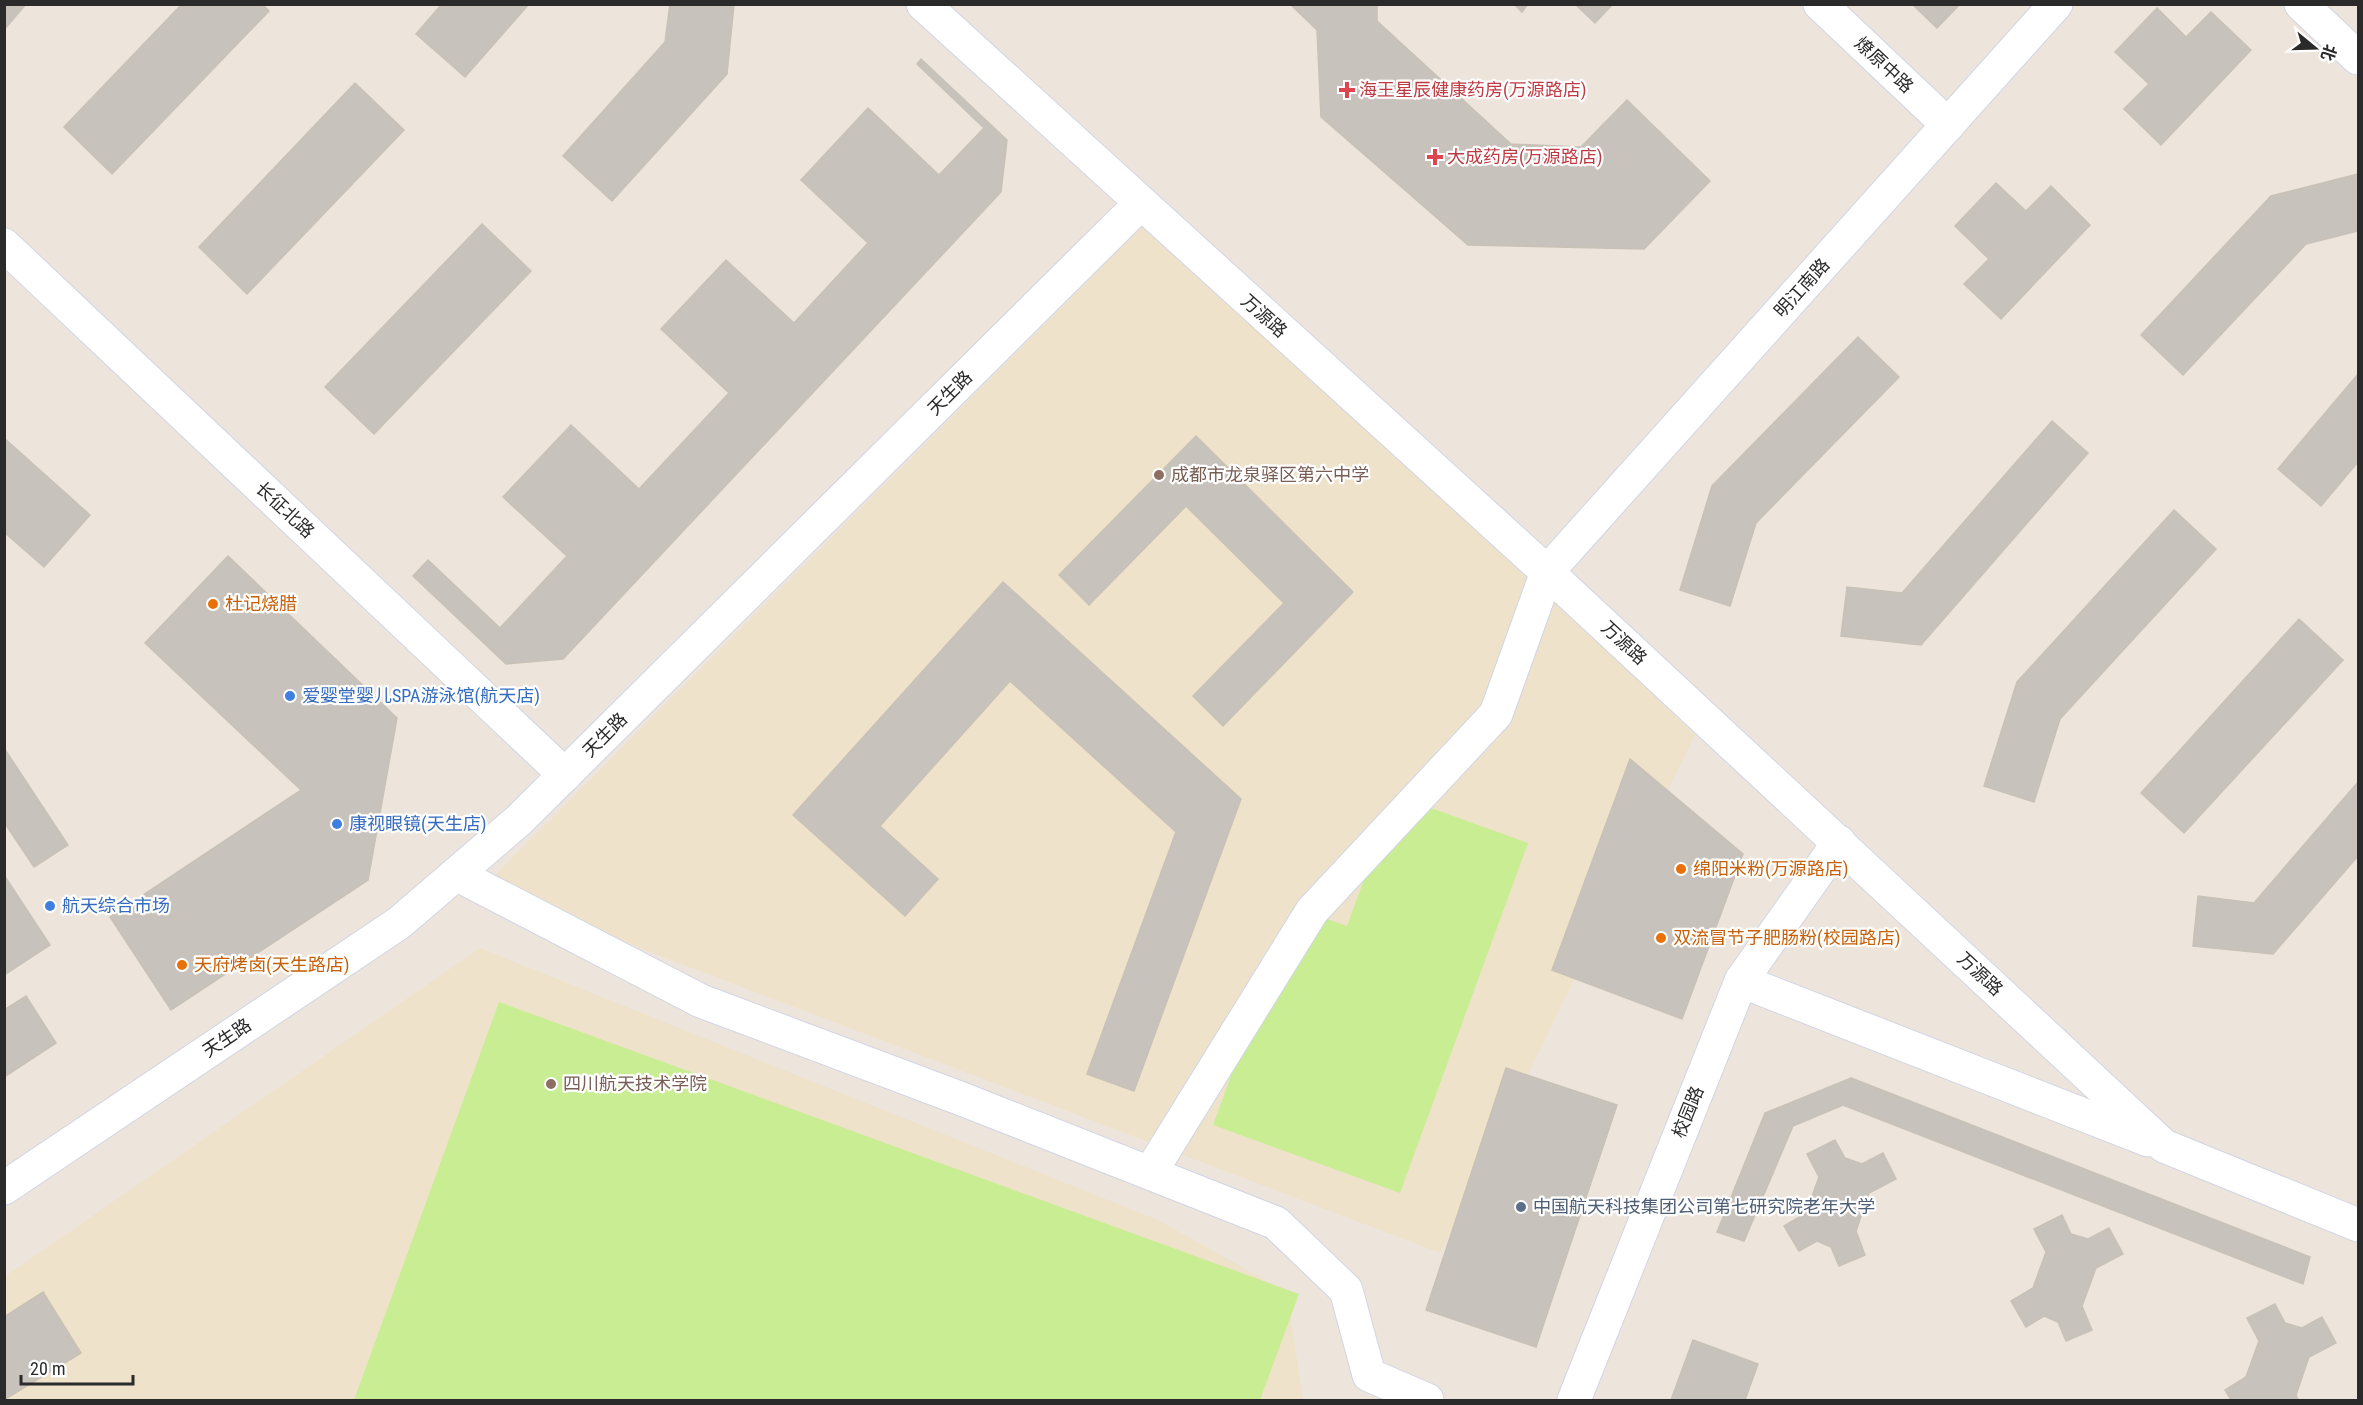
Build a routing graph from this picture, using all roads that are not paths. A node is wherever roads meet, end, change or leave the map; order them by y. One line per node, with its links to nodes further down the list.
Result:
1 (923, 4): 7 (street, 万源路)
2 (1820, 4): 6 (street, 燎原中路)
3 (2056, 4): 6 (street, 明江南路)
4 (2301, 4): 5 (street)
5 (2358, 58)
6 (1948, 125): 9 (street, 明江南路)
7 (1140, 204): 9 (street, 万源路); 10 (street, 天生路)
8 (4, 245): 10 (street, 长征北路)
9 (1547, 572): 11 (street, 万源路); 15 (street)
10 (565, 775): 12 (street, 天生路)
11 (1839, 842): 13 (street, 校园路); 14 (street, 万源路)
12 (456, 874): 15 (street); 16 (street, 天生路)
13 (1741, 981): 14 (street); 19 (street, 校园路)
14 (2164, 1146): 17 (street, 万源路)
15 (1150, 1173): 18 (street)
16 (4, 1188)
17 (2358, 1224)
18 (1426, 1401)
19 (1574, 1401)

